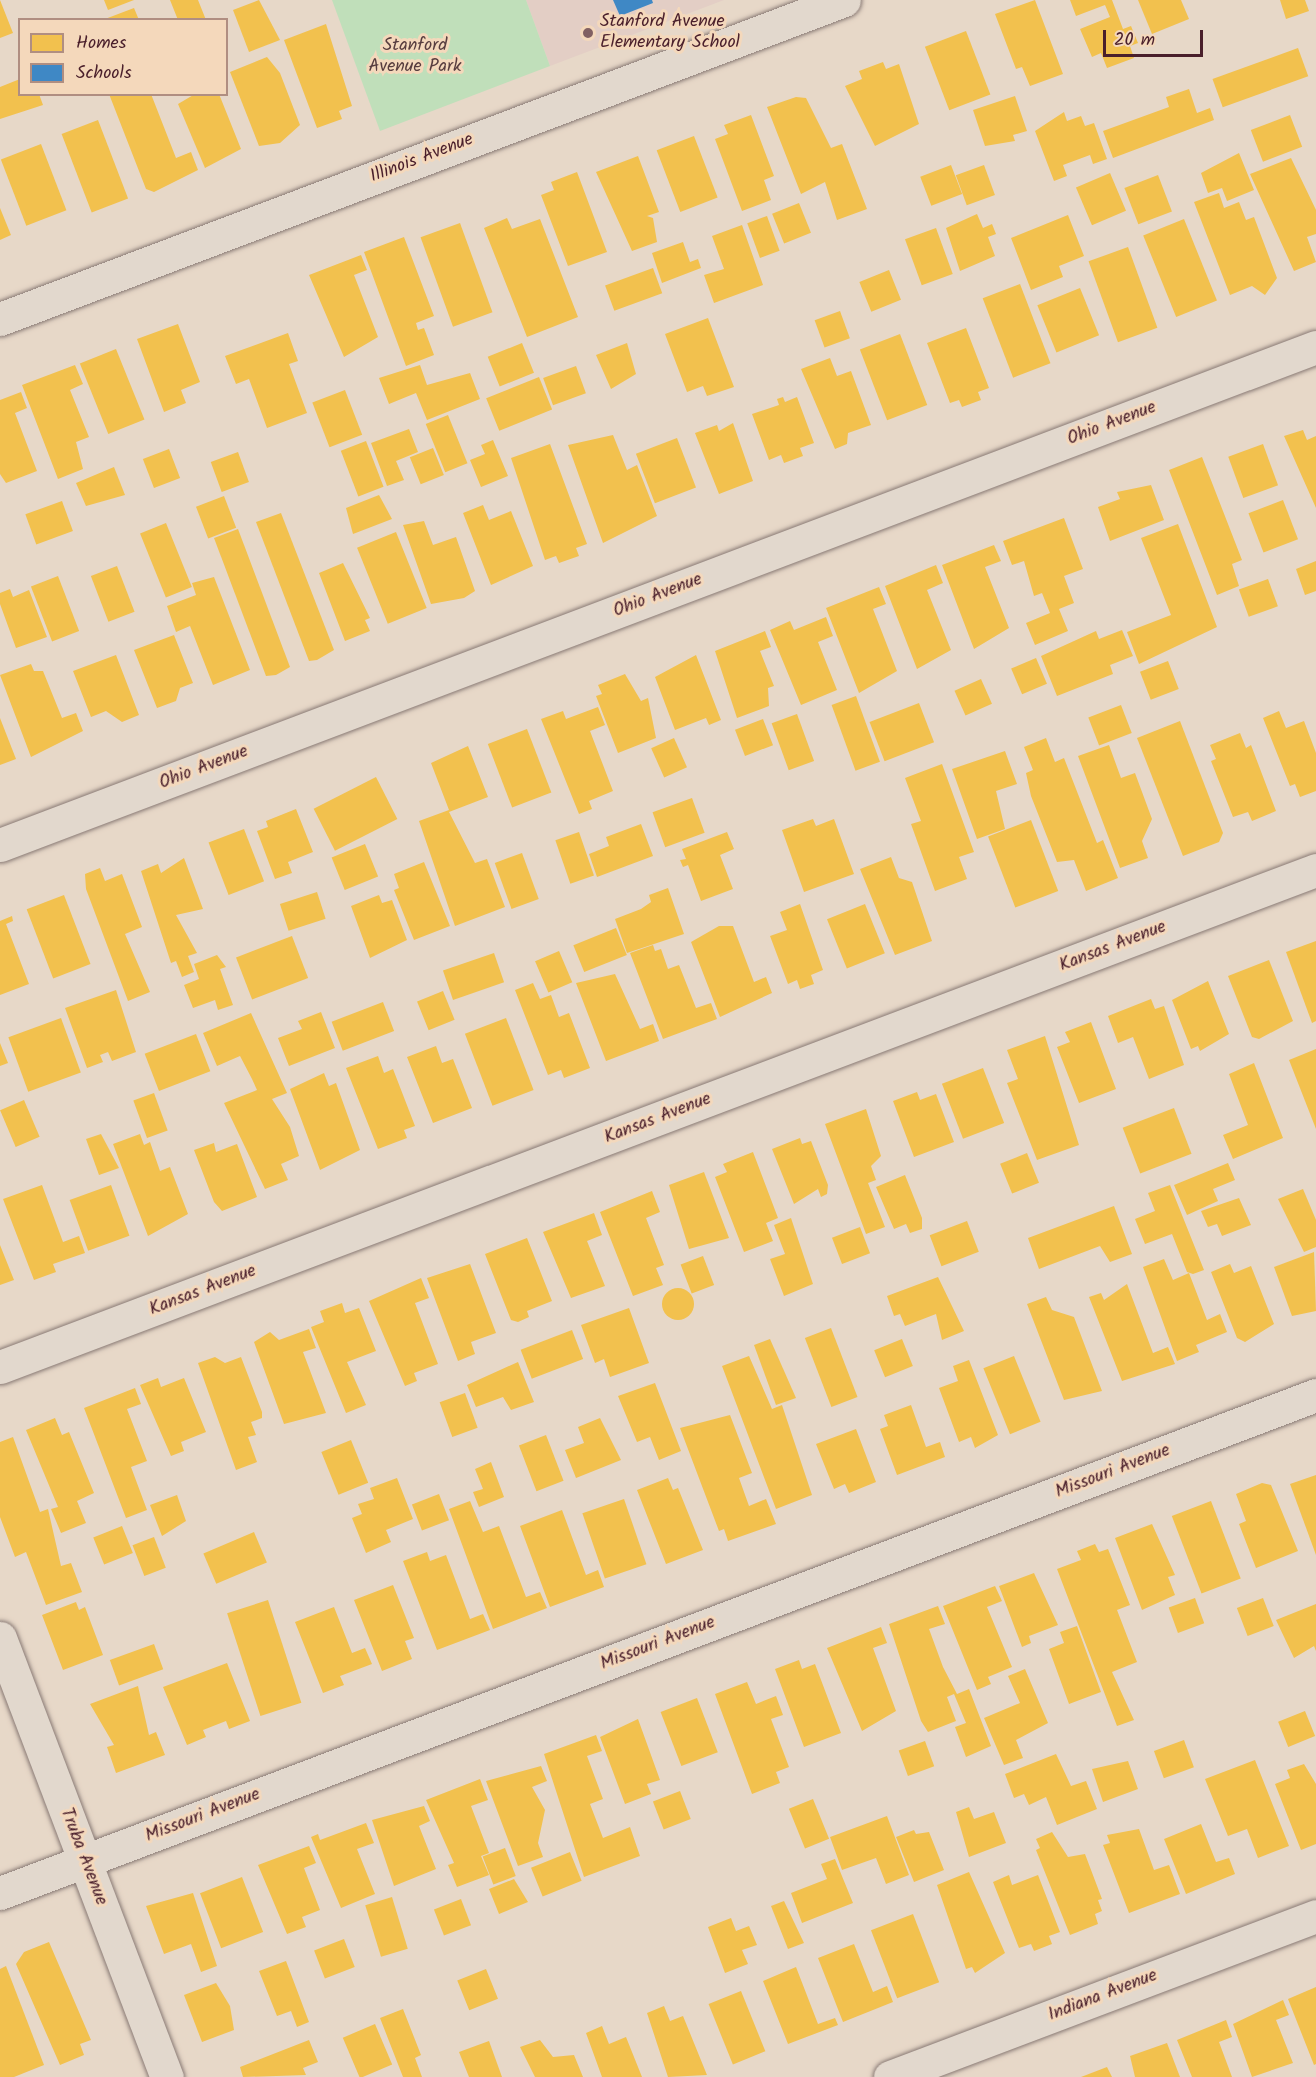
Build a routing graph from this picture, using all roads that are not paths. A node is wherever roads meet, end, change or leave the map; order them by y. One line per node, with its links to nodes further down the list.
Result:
1 (844, 0): 2 (street, Illinois Avenue)
2 (0, 319)
3 (1316, 347): 4 (street, Ohio Avenue)
4 (0, 846)
5 (1316, 870): 6 (street, Kansas Avenue)
6 (0, 1368)
7 (1316, 1395): 9 (street, Missouri Avenue)
8 (0, 1638): 9 (street, Truba Avenue)
9 (85, 1861): 10 (street, Missouri Avenue); 12 (street, Truba Avenue)
10 (0, 1893)
11 (1316, 1916): 13 (street, Indiana Avenue)
12 (166, 2077)
13 (890, 2077)

